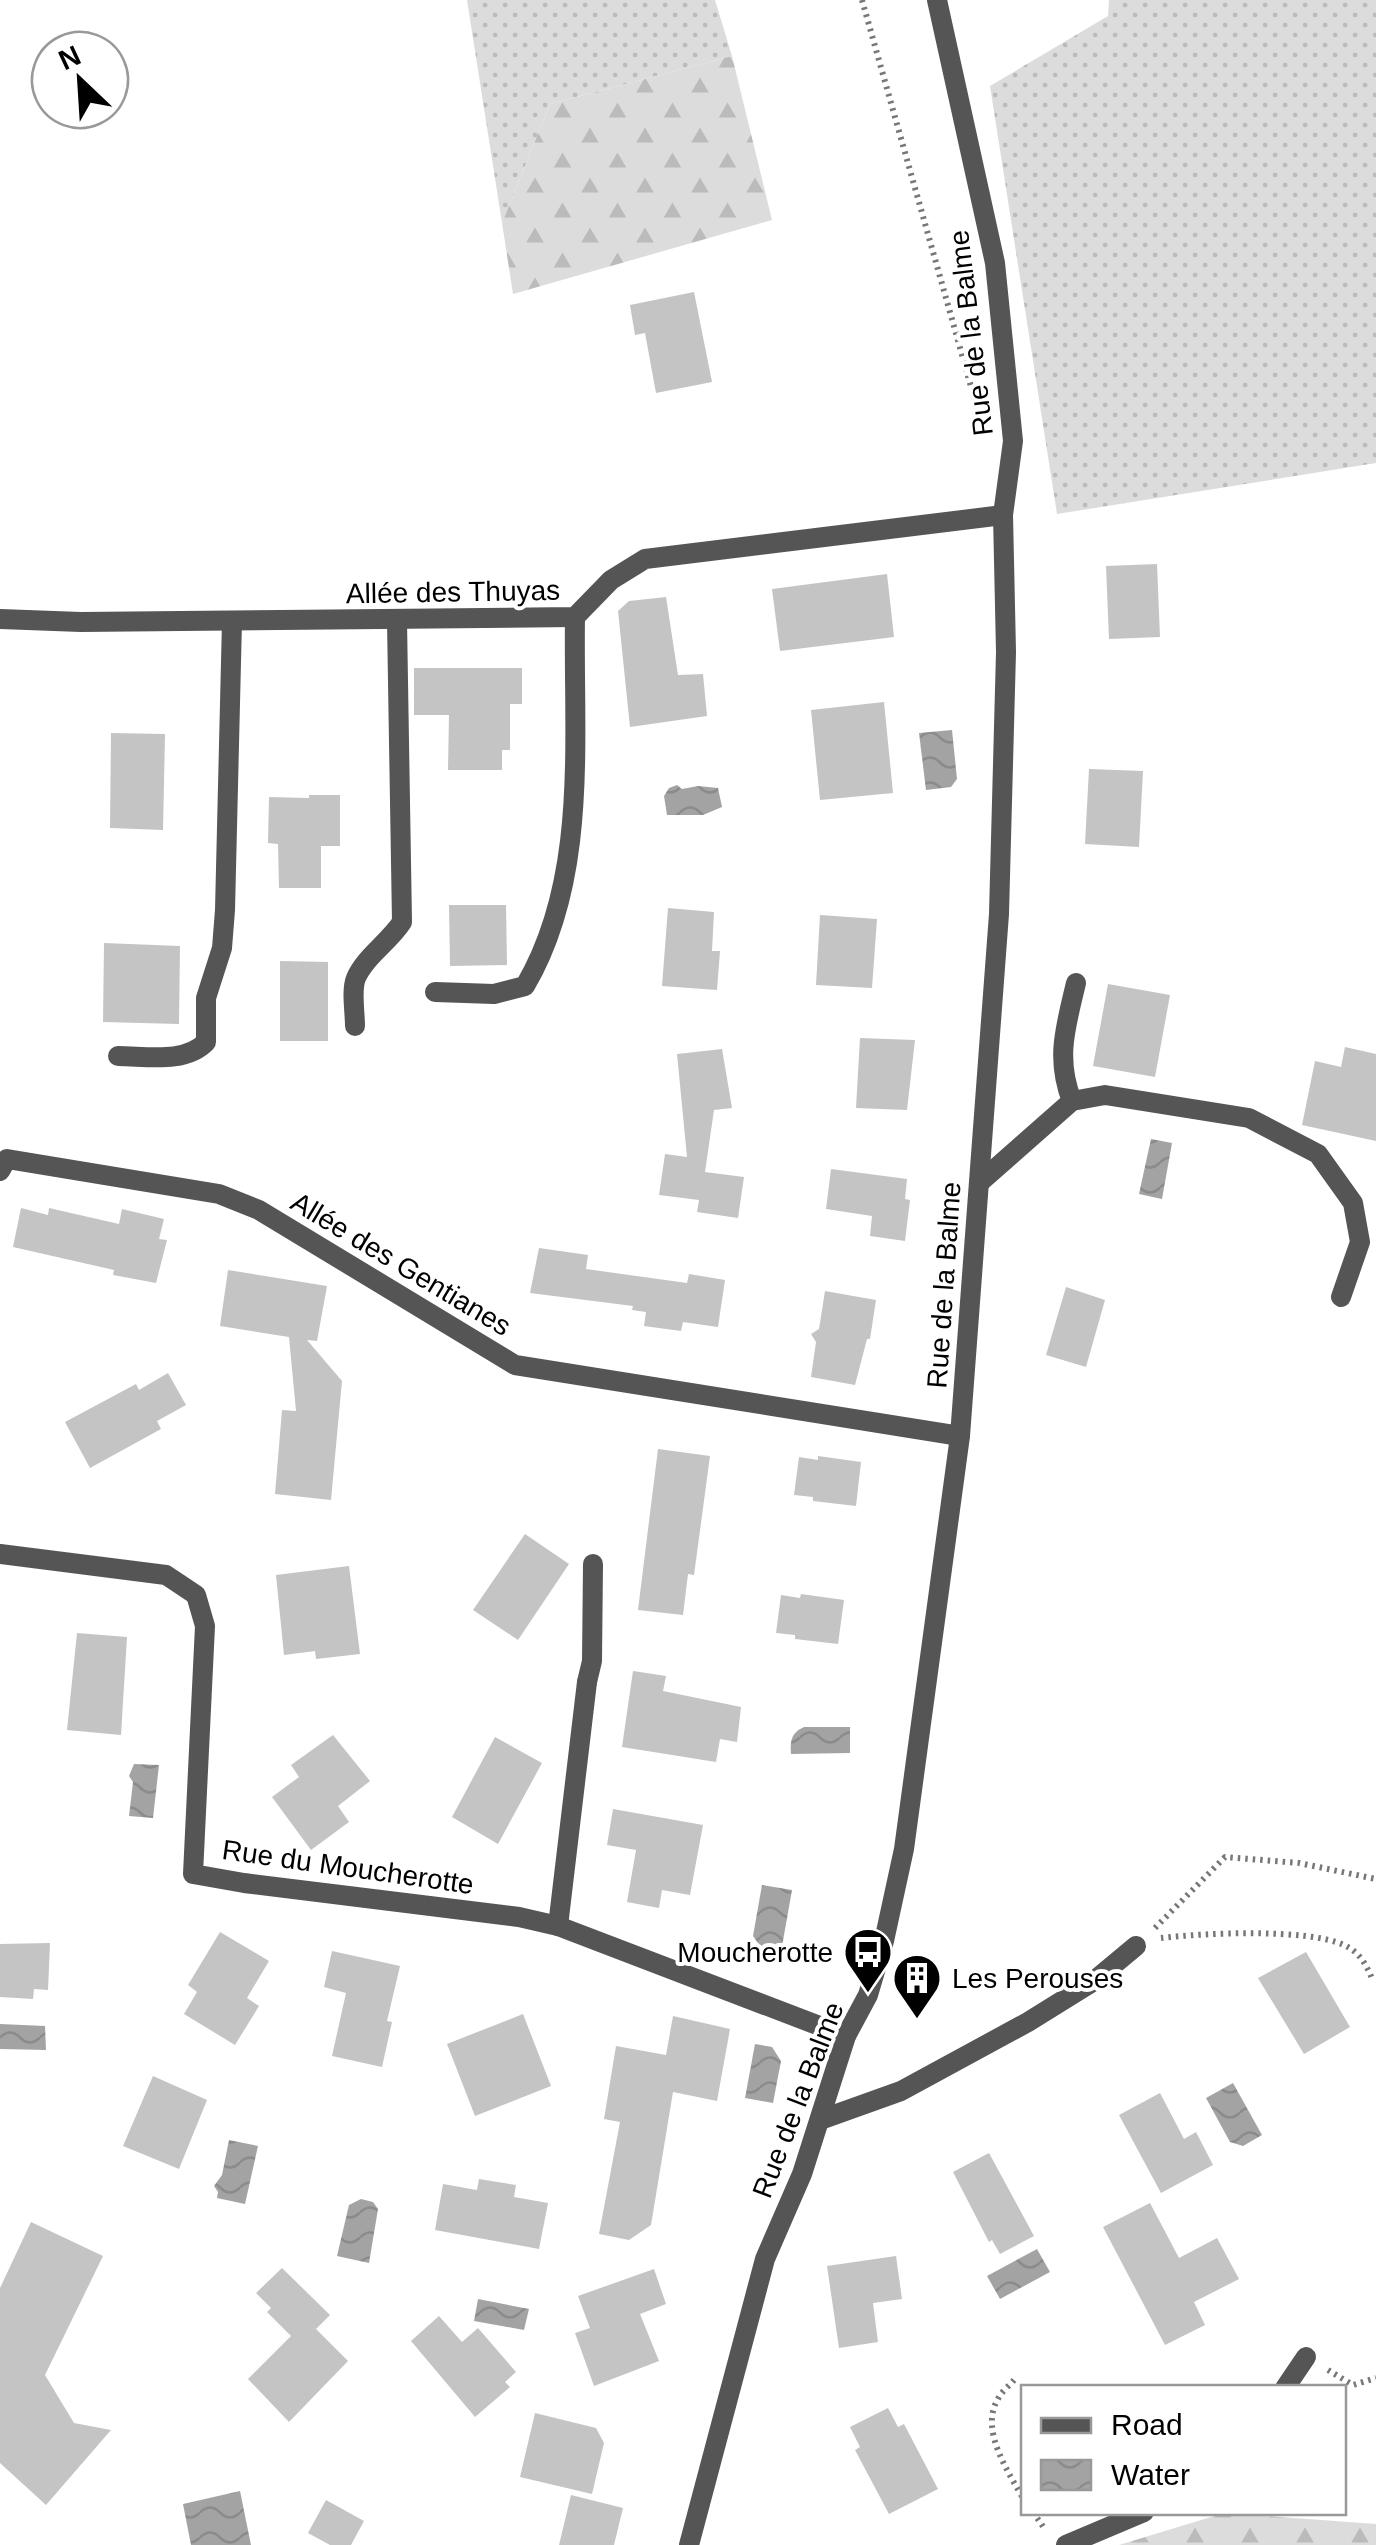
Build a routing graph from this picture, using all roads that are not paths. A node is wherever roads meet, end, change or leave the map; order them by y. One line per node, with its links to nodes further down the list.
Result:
1 (937, 0): 2 (street, Rue de la Balme)
2 (1003, 515): 4 (street, Allée des Thuyas); 13 (street, Rue de la Balme)
3 (0, 618): 5 (street, Allée des Thuyas)
4 (575, 618): 6 (street, Allée des Thuyas); 8 (street)
5 (232, 621): 6 (street, Allée des Thuyas); 10 (street)
6 (398, 621): 9 (street)
7 (1076, 982): 11 (street)
8 (435, 992)
9 (355, 1026)
10 (118, 1056)
11 (1072, 1101): 13 (street); 14 (street)
12 (0, 1171): 15 (street, Allée des Gentianes)
13 (979, 1182): 15 (street, Rue de la Balme)
14 (1342, 1297)
15 (960, 1436): 20 (street, Rue de la Balme)
16 (0, 1554): 18 (street, Rue du Moucherotte)
17 (594, 1564): 18 (street)
18 (558, 1926): 20 (street, Rue du Moucherotte)
19 (1136, 1946): 21 (street)
20 (846, 2036): 21 (street, Rue de la Balme)
21 (820, 2120): 25 (street, Rue de la Balme)
22 (1306, 2357): 23 (street)
23 (1286, 2385)
24 (1137, 2515): 26 (street)
25 (689, 2545)
26 (1066, 2545)

